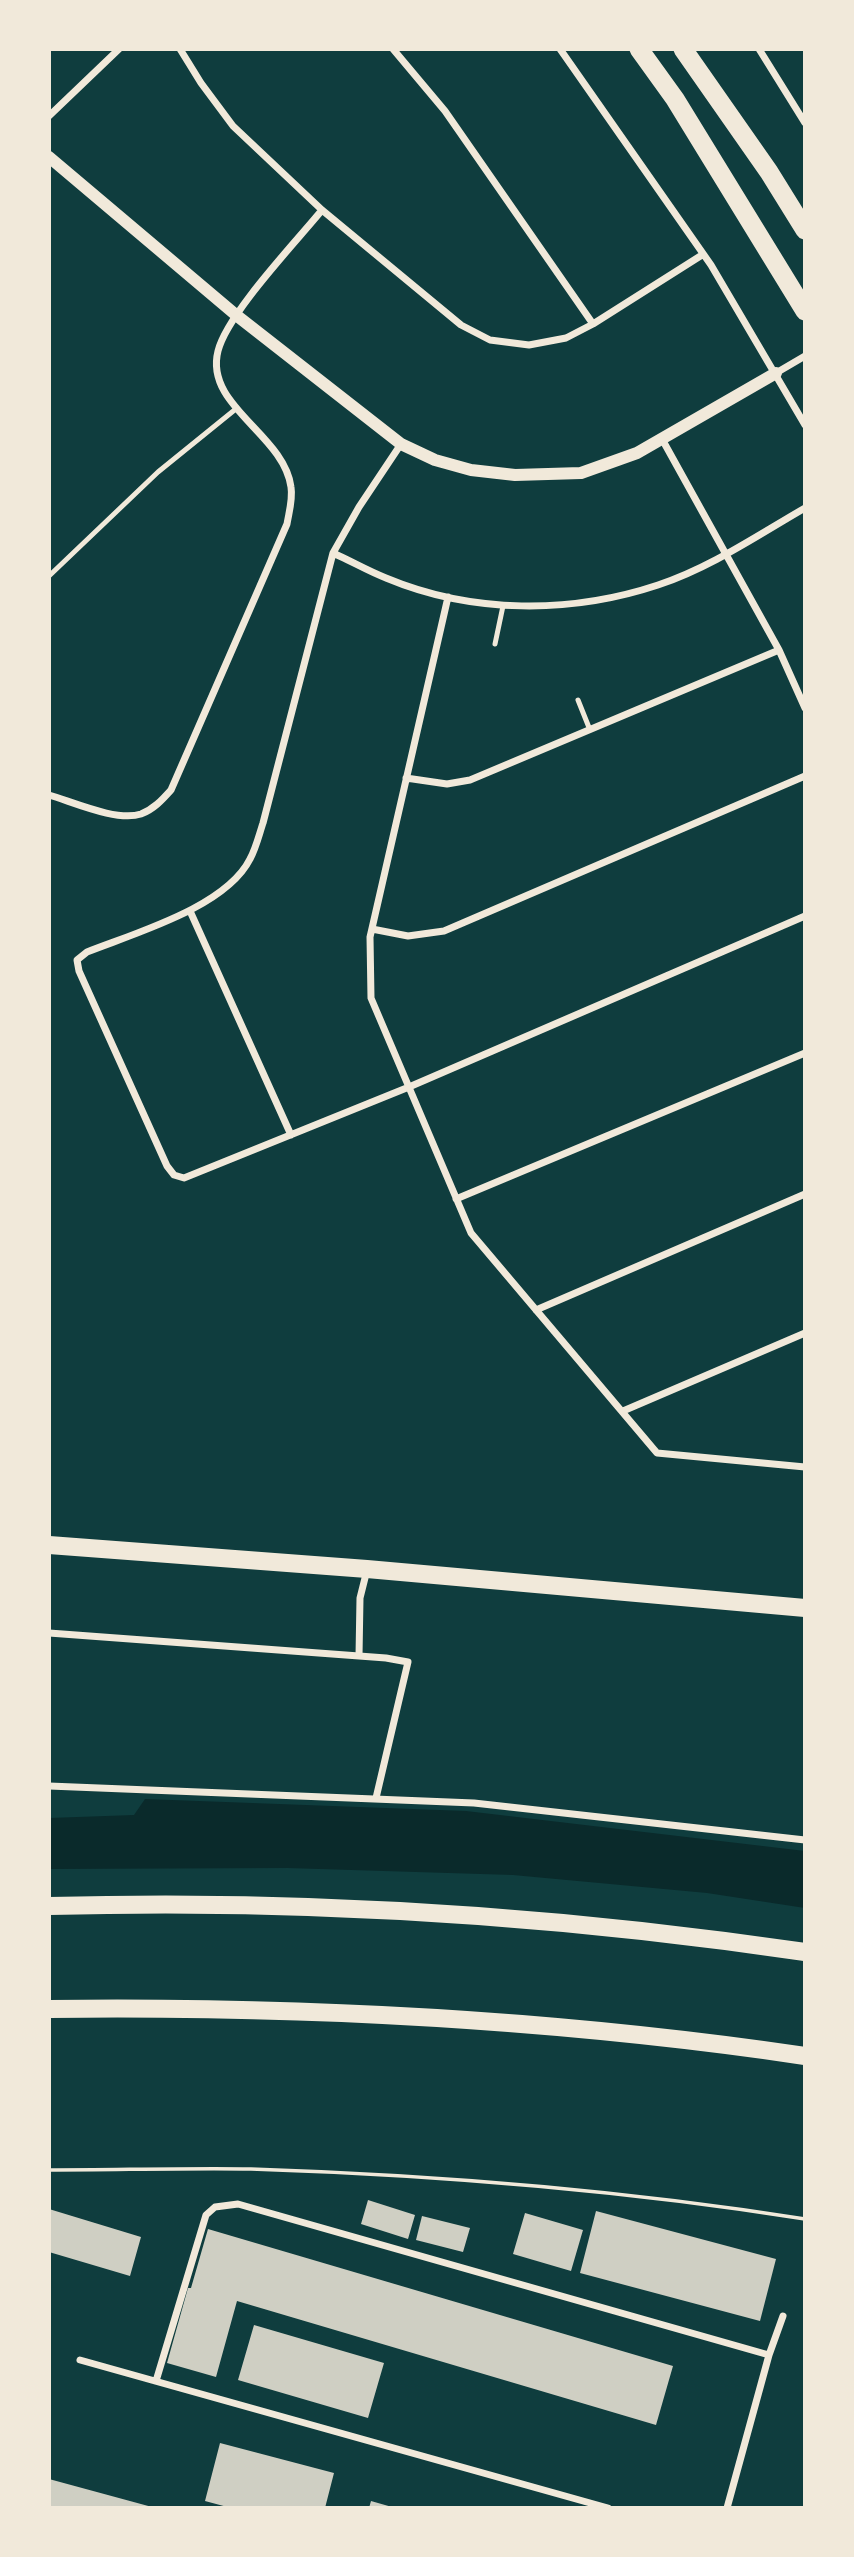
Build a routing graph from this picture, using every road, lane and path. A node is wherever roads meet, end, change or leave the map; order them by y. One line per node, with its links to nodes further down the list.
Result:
1 (119, 49): 8 (street)
2 (180, 49): 11 (street)
3 (393, 49): 16 (street)
4 (559, 49): 13 (street)
5 (639, 49): 14 (highway)
6 (683, 49): 12 (highway)
7 (759, 49): 9 (street)
8 (49, 116)
9 (805, 123)
10 (49, 157): 15 (street)
11 (322, 210): 15 (street); 16 (street)
12 (805, 230)
13 (702, 255): 16 (street); 18 (street)
14 (805, 311)
15 (236, 315): 19 (street); 22 (street)
16 (593, 324)
17 (805, 355): 18 (street)
18 (776, 373): 20 (street); 21 (street)
19 (237, 408): 26 (lane); 36 (street)
20 (805, 425)
21 (662, 439): 22 (street); 25 (street)
22 (401, 444): 24 (street)
23 (805, 508): 25 (street)
24 (333, 553): 27 (street); 37 (street)
25 (727, 554): 28 (street); 30 (street)
26 (49, 576)
27 (448, 597): 28 (street); 35 (street)
28 (503, 606): 29 (lane)
29 (495, 644)
30 (779, 650): 32 (street); 33 (street)
31 (578, 701): 33 (lane)
32 (805, 708)
33 (590, 730): 35 (street)
34 (805, 776): 39 (street)
35 (407, 778): 39 (street)
36 (49, 795)
37 (190, 911): 42 (street); 42 (street)
38 (805, 916): 41 (street)
39 (372, 929): 41 (street)
40 (805, 1053): 44 (street)
41 (409, 1087): 42 (street); 44 (street)
42 (291, 1135)
43 (805, 1194): 45 (street)
44 (456, 1199): 45 (street)
45 (536, 1310): 47 (street)
46 (805, 1334): 47 (street)
47 (622, 1411): 48 (street)
48 (805, 1467)
49 (49, 1545): 50 (main road)
50 (367, 1569): 51 (main road); 53 (street)
51 (805, 1608)
52 (49, 1633): 53 (street)
53 (359, 1656): 55 (street)
54 (49, 1786): 55 (street)
55 (376, 1798): 56 (street)
56 (805, 1840)
57 (49, 1906): 58 (main road)
58 (805, 1952)
59 (49, 2009): 60 (main road)
60 (805, 2056)
61 (49, 2170): 62 (path)
62 (805, 2219)
63 (783, 2316): 64 (street)
64 (769, 2355): 66 (street); 68 (street)
65 (80, 2360): 66 (street)
66 (156, 2382): 67 (street)
67 (608, 2508)
68 (727, 2508)

